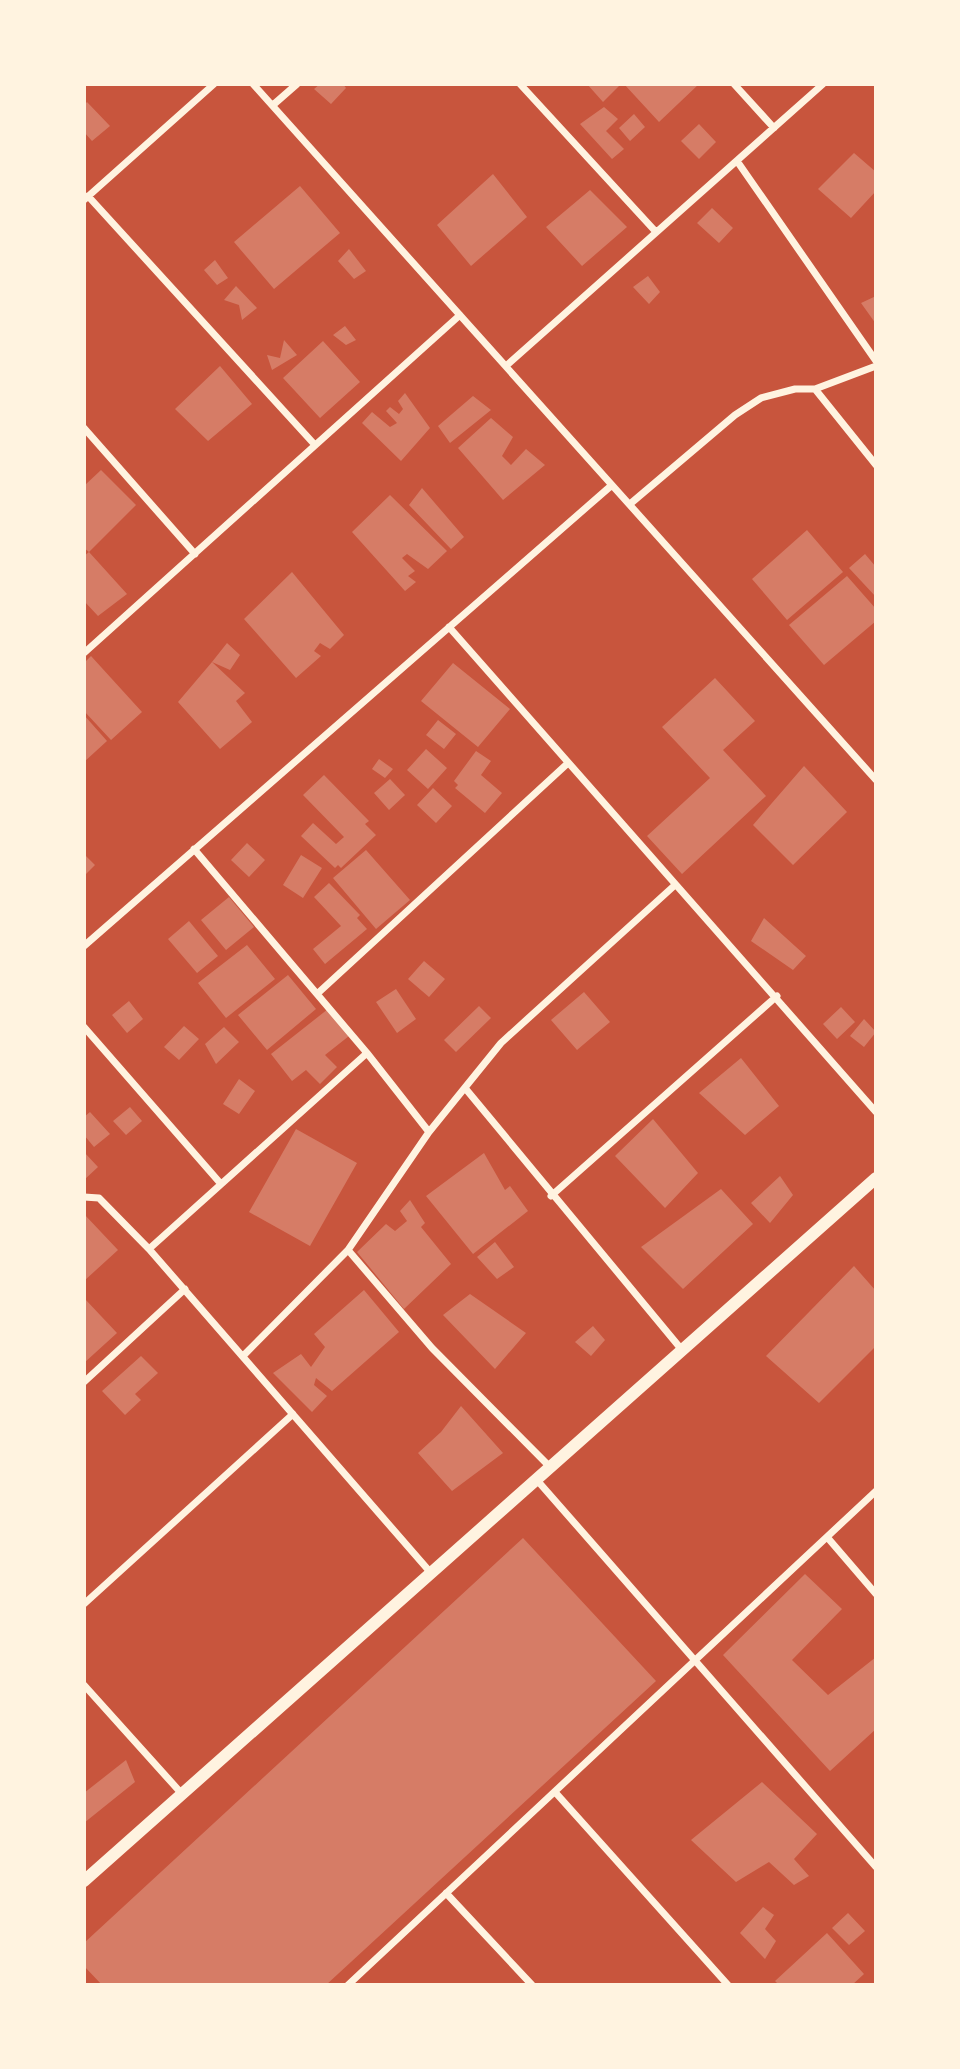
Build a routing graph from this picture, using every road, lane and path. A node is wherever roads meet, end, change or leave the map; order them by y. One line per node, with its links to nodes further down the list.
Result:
1 (214, 84): 10 (street)
2 (253, 84): 7 (street)
3 (297, 84): 7 (street)
4 (520, 84): 11 (street)
5 (734, 84): 8 (street)
6 (823, 84): 8 (street)
7 (272, 105): 12 (street)
8 (774, 128): 9 (street)
9 (737, 160): 11 (street); 13 (street)
10 (86, 198): 17 (street)
11 (656, 232): 14 (street)
12 (460, 315): 14 (street); 17 (street)
13 (876, 363): 15 (street)
14 (506, 366): 19 (street)
15 (815, 389): 18 (street); 20 (street)
16 (84, 428): 21 (street)
17 (315, 445): 21 (street)
18 (876, 465)
19 (612, 485): 20 (street); 22 (street)
20 (630, 504): 25 (street)
21 (195, 554): 23 (street)
22 (449, 627): 24 (street); 26 (street)
23 (85, 650)
24 (567, 764): 27 (street); 29 (street)
25 (876, 780)
26 (194, 849): 28 (street); 29 (street)
27 (675, 885): 30 (street); 33 (street)
28 (84, 946)
29 (317, 994): 32 (street)
30 (777, 996): 34 (street); 38 (street)
31 (84, 1027): 37 (street)
32 (367, 1053): 35 (street); 37 (street)
33 (465, 1088): 35 (street); 38 (street)
34 (876, 1112)
35 (429, 1132): 41 (street)
36 (876, 1178): 43 (street)
37 (221, 1184): 40 (street)
38 (551, 1196): 43 (street)
39 (84, 1197): 40 (street)
40 (149, 1249): 42 (street)
41 (348, 1250): 44 (street); 47 (street)
42 (185, 1289): 44 (street); 45 (street)
43 (682, 1350): 47 (street)
44 (243, 1356): 46 (street)
45 (84, 1382)
46 (293, 1414): 51 (street); 53 (street)
47 (551, 1468): 48 (street)
48 (536, 1479): 51 (street); 54 (street)
49 (876, 1491): 50 (street)
50 (827, 1537): 52 (street); 54 (street)
51 (431, 1573): 57 (street)
52 (876, 1594)
53 (84, 1604)
54 (695, 1661): 56 (street); 58 (street)
55 (84, 1685): 57 (street)
56 (555, 1792): 60 (street); 63 (street)
57 (182, 1794): 59 (street)
58 (876, 1867)
59 (84, 1881)
60 (446, 1893): 61 (street); 62 (street)
61 (348, 1985)
62 (531, 1985)
63 (728, 1985)

